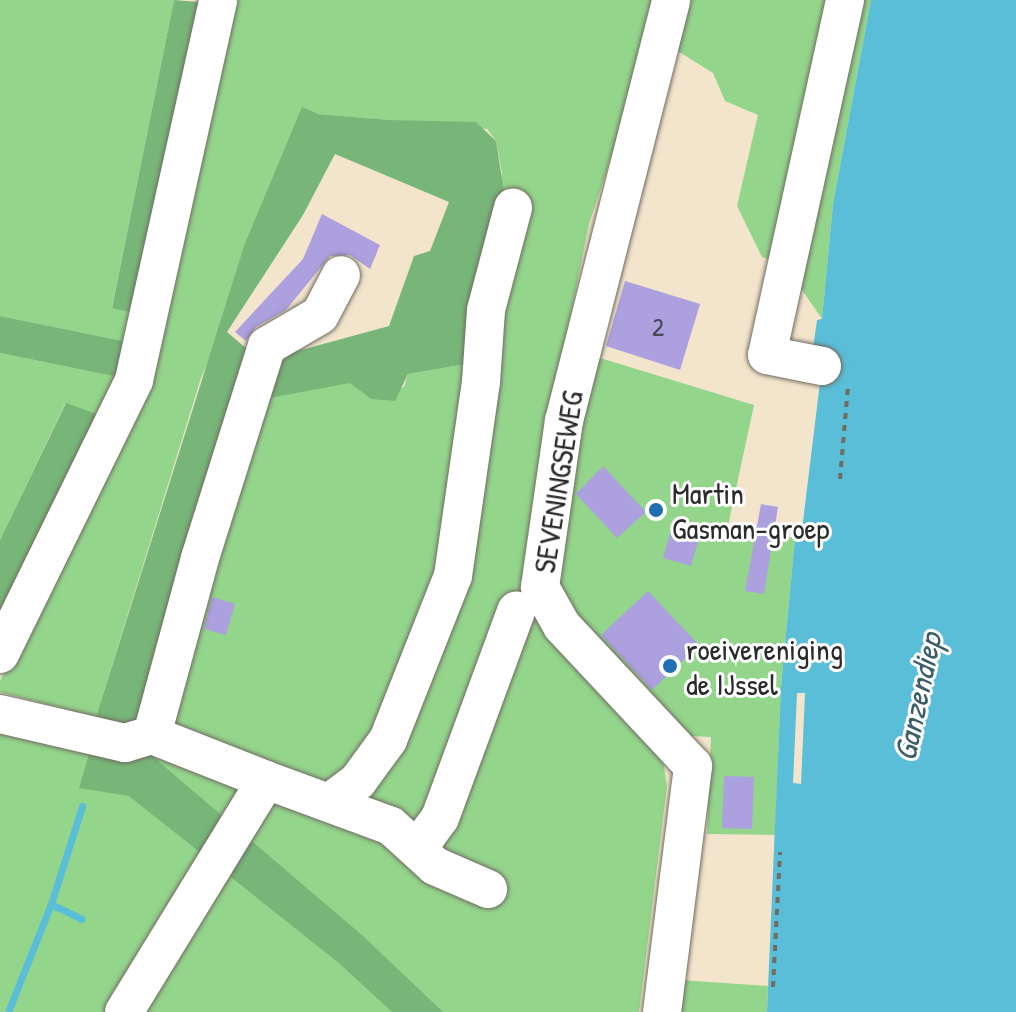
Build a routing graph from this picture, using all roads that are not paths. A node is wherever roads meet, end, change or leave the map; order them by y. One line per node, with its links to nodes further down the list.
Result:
1 (218, 0): 8 (street)
2 (671, 0): 16 (street, SEVENINGSEWEG)
3 (845, 0): 6 (street)
4 (513, 208): 12 (street)
5 (341, 275): 10 (street)
6 (835, 372)
7 (516, 611): 13 (street)
8 (0, 654)
9 (0, 714): 10 (street)
10 (152, 735): 11 (street)
11 (266, 780): 12 (street); 15 (street)
12 (329, 803): 13 (street)
13 (418, 848): 14 (street)
14 (488, 889)
15 (124, 1012)
16 (662, 1012)

